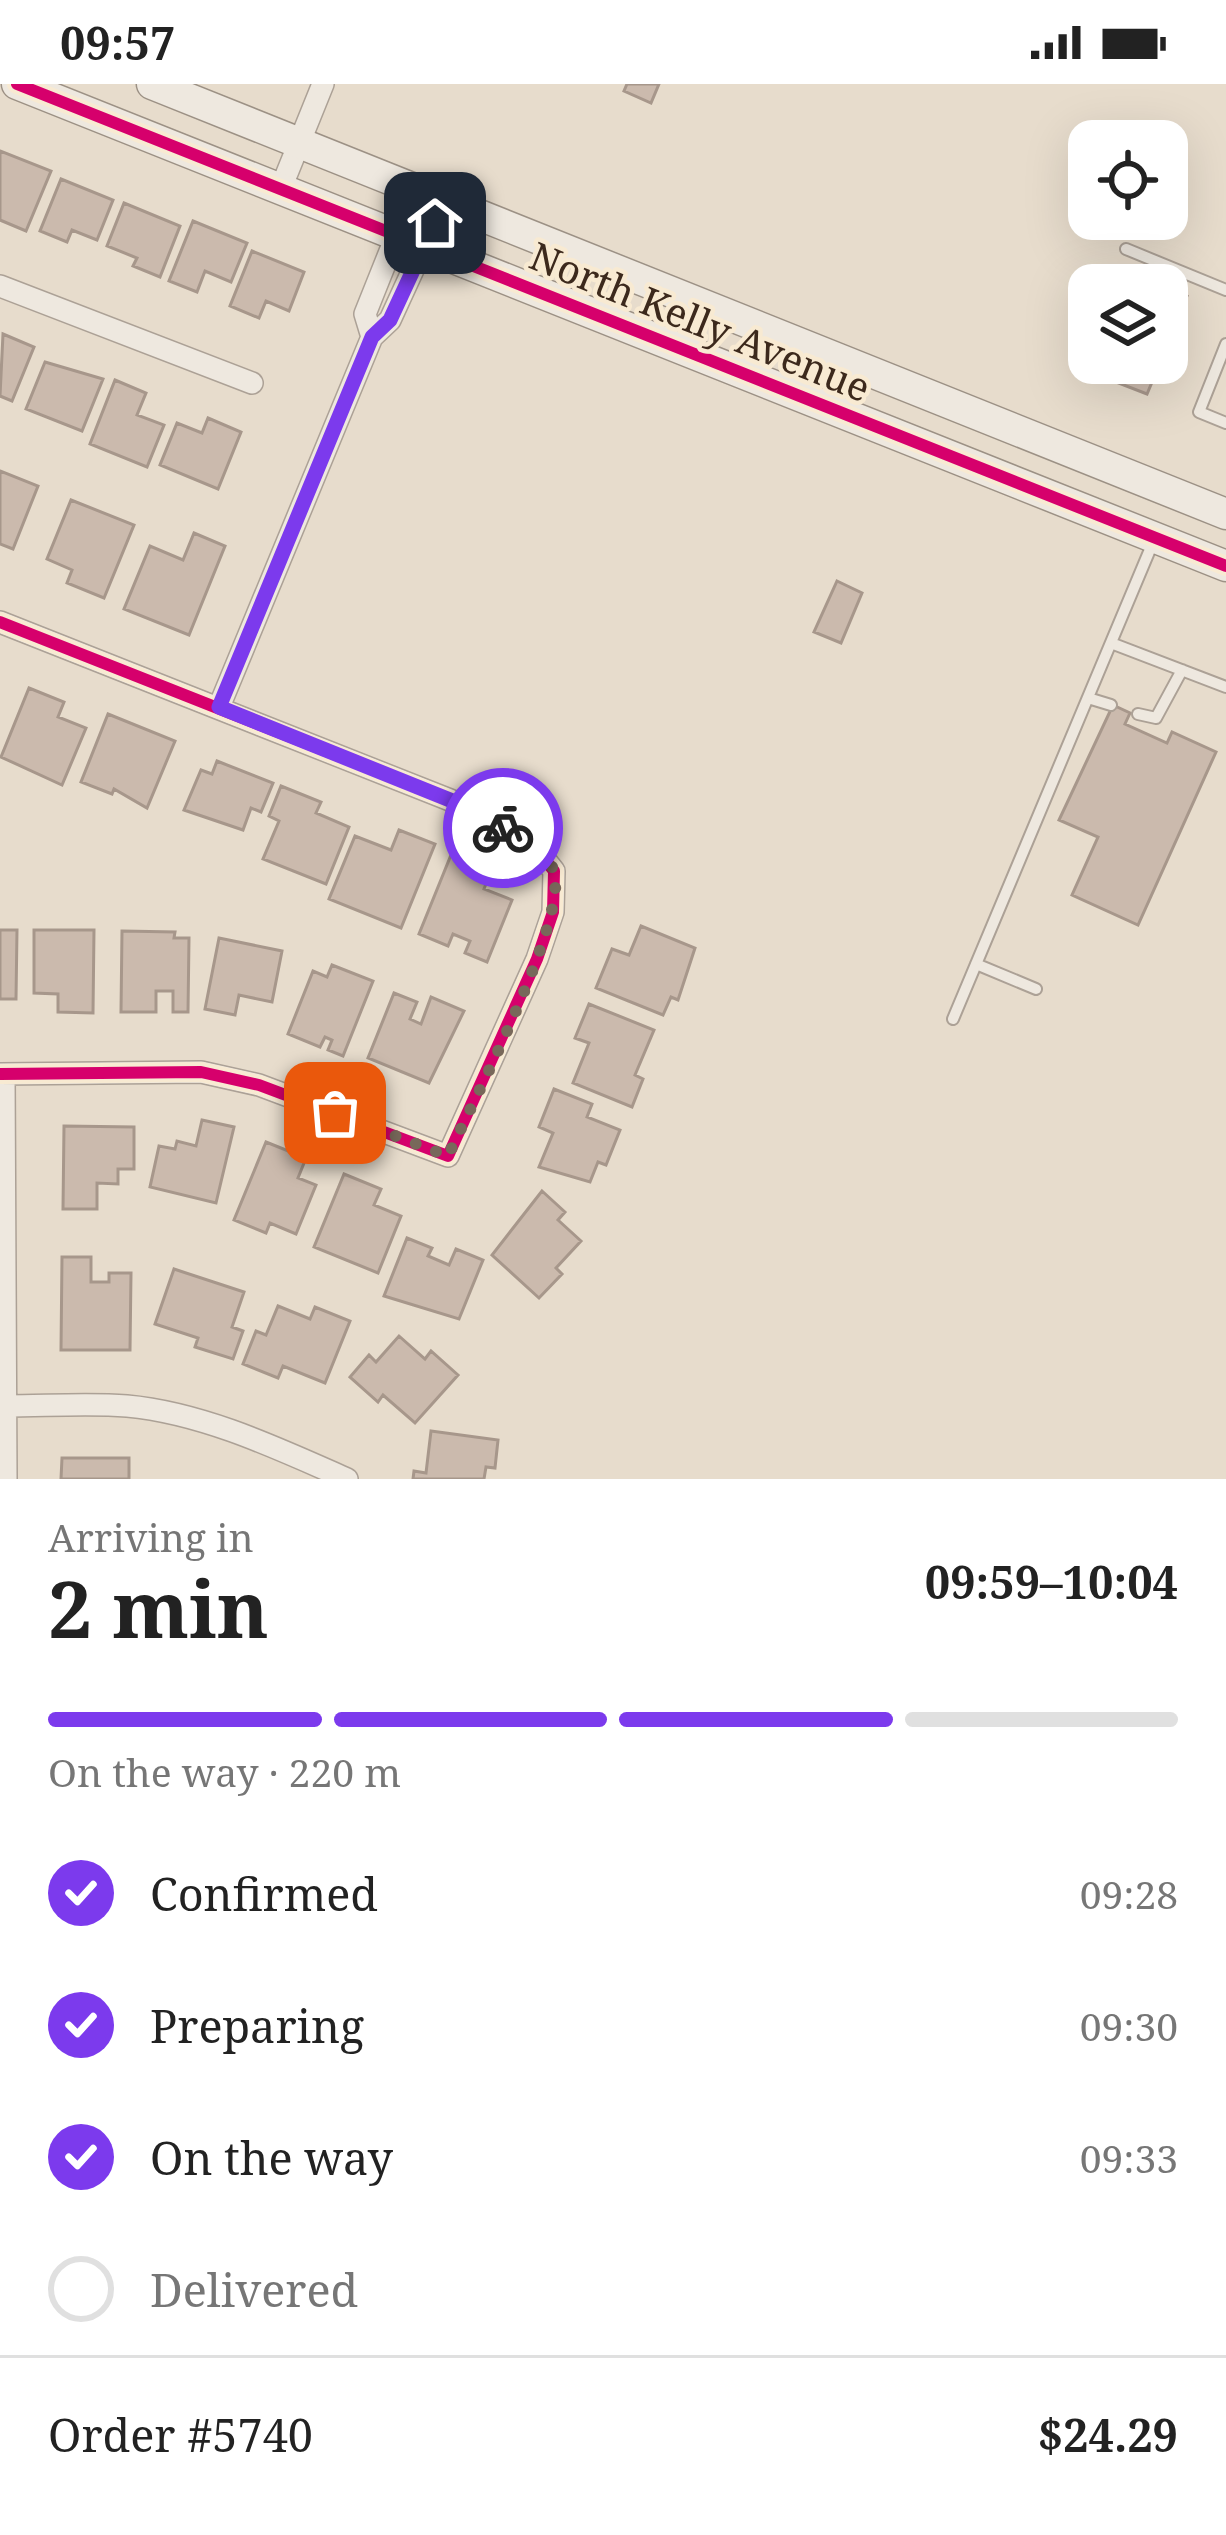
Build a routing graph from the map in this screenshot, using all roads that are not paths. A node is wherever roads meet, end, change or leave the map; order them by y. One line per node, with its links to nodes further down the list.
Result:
1 (17, 84): 5 (street, North Kelly Avenue)
2 (152, 84): 4 (street, North Kelly Avenue)
3 (322, 84): 4 (street)
4 (301, 143): 5 (street); 6 (street, North Kelly Avenue)
5 (281, 188): 8 (street, North Kelly Avenue)
6 (416, 189): 7 (street, North Kelly Avenue); 8 (street)
7 (445, 200): 8 (street); 16 (street, North Kelly Avenue)
8 (411, 240): 12 (street); 12 (street); 17 (street, North Kelly Avenue)
9 (1126, 250): 11 (lane)
10 (0, 286): 14 (street)
11 (1226, 290)
12 (372, 337): 25 (street)
13 (1226, 344): 15 (lane)
14 (251, 383)
15 (1226, 423)
16 (1226, 514)
17 (1156, 537): 18 (street, North Kelly Avenue); 20 (lane)
18 (1226, 566)
19 (0, 622): 25 (street)
20 (1111, 643): 21 (lane); 23 (lane)
21 (1182, 670): 22 (lane); 26 (lane)
22 (1226, 687)
23 (1088, 698): 24 (lane); 27 (lane)
24 (1111, 705)
25 (219, 707): 30 (street)
26 (1138, 714)
27 (976, 964): 28 (lane); 29 (lane)
28 (1036, 989)
29 (952, 1019)
30 (2, 1074): 31 (street)
31 (6, 1406): 32 (street); 33 (street)
32 (6, 1479)
33 (346, 1479)

